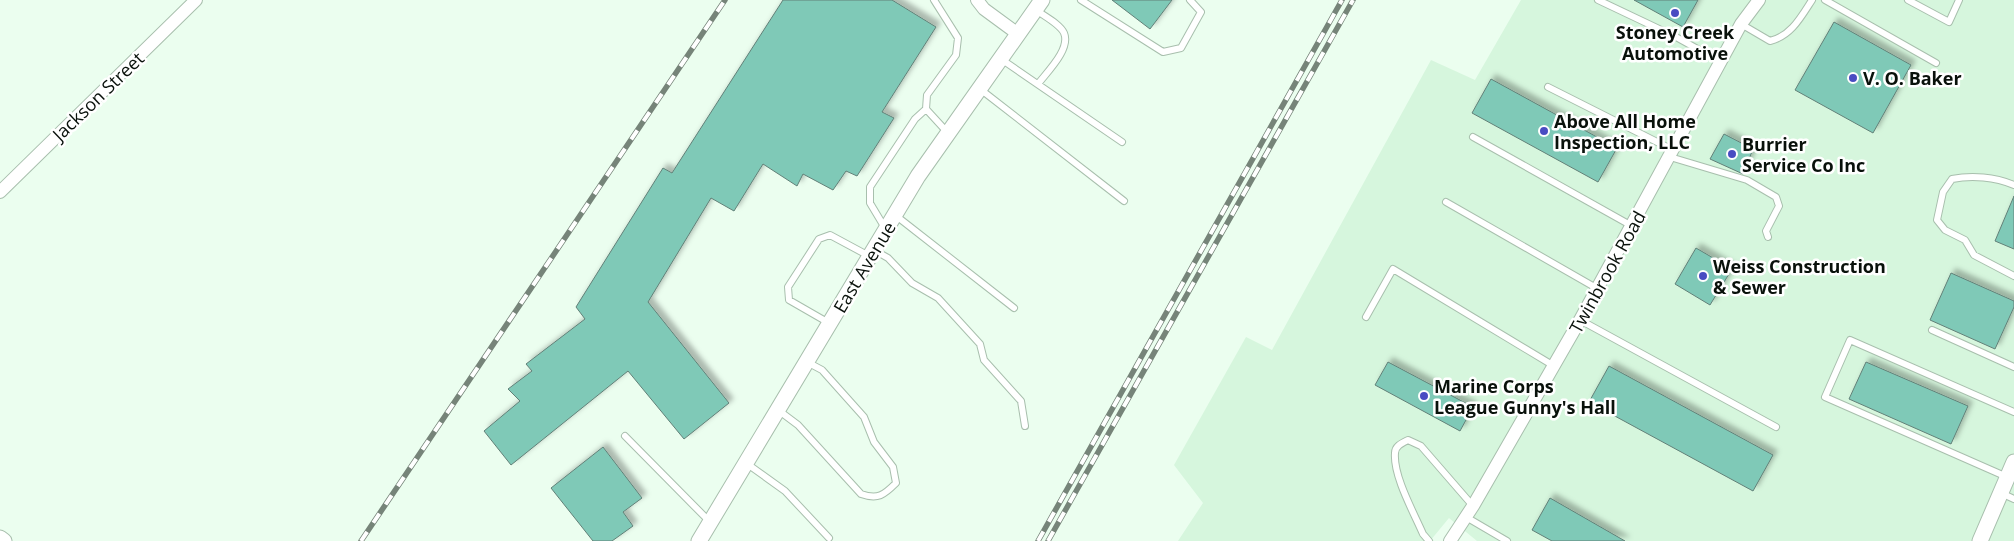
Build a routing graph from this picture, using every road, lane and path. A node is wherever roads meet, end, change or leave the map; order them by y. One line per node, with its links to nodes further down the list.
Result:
1 (196, 0): 28 (street, Jackson Street)
2 (934, 0): 22 (lane)
3 (977, 0): 15 (street)
4 (1081, 0): 5 (lane)
5 (1190, 0)
6 (1598, 0): 17 (lane)
7 (1812, 0): 14 (lane)
8 (1825, 0): 18 (lane)
9 (1908, 0): 12 (lane)
10 (1959, 0): 12 (lane)
11 (1756, 1): 14 (street, Twinbrook Road)
12 (1916, 2)
13 (1038, 5): 15 (street, East Avenue); 19 (lane)
14 (1741, 24): 17 (street, Twinbrook Road)
15 (1018, 34): 16 (street, East Avenue)
16 (1001, 59): 19 (lane); 21 (street, East Avenue)
17 (1721, 62): 26 (street, Twinbrook Road)
18 (1936, 63)
19 (1038, 84): 25 (lane)
20 (1548, 87): 26 (lane)
21 (980, 89): 23 (street, East Avenue); 29 (lane)
22 (926, 109): 23 (lane); 33 (lane)
23 (948, 134): 31 (street, East Avenue)
24 (1473, 137): 32 (lane)
25 (1122, 142)
26 (1671, 153): 32 (street, Twinbrook Road); 34 (lane)
27 (2014, 185): 36 (lane)
28 (0, 192)
29 (1124, 201)
30 (1446, 202): 37 (lane)
31 (895, 215): 33 (street, East Avenue); 38 (lane)
32 (1632, 226): 37 (street, Twinbrook Road)
33 (887, 230): 35 (street, East Avenue)
34 (1768, 237)
35 (872, 253): 41 (street, East Avenue); 41 (lane); 48 (lane)
36 (2014, 276)
37 (1598, 289): 40 (street, Twinbrook Road)
38 (1014, 308)
39 (1366, 317): 44 (lane)
40 (1580, 320): 44 (street, Twinbrook Road); 49 (lane)
41 (830, 324): 43 (street, East Avenue)
42 (1932, 330): 45 (lane)
43 (807, 362): 46 (street, East Avenue); 46 (lane)
44 (1554, 366): 55 (street, Twinbrook Road)
45 (2014, 367)
46 (778, 410): 52 (street, East Avenue)
47 (2014, 412): 53 (lane)
48 (1025, 426)
49 (1776, 427)
50 (625, 436): 57 (lane)
51 (2014, 462): 53 (street)
52 (746, 463): 57 (street, East Avenue); 59 (lane)
53 (2007, 477): 54 (street)
54 (2007, 496): 65 (street)
55 (1473, 506): 56 (street, Twinbrook Road); 62 (lane)
56 (1466, 517): 63 (street, Twinbrook Road); 64 (lane)
57 (710, 522): 61 (street, East Avenue)
58 (0, 538): 60 (street)
59 (829, 538)
60 (4, 541)
61 (699, 541)
62 (1429, 541)
63 (1450, 541)
64 (1507, 541)
65 (1980, 541)

